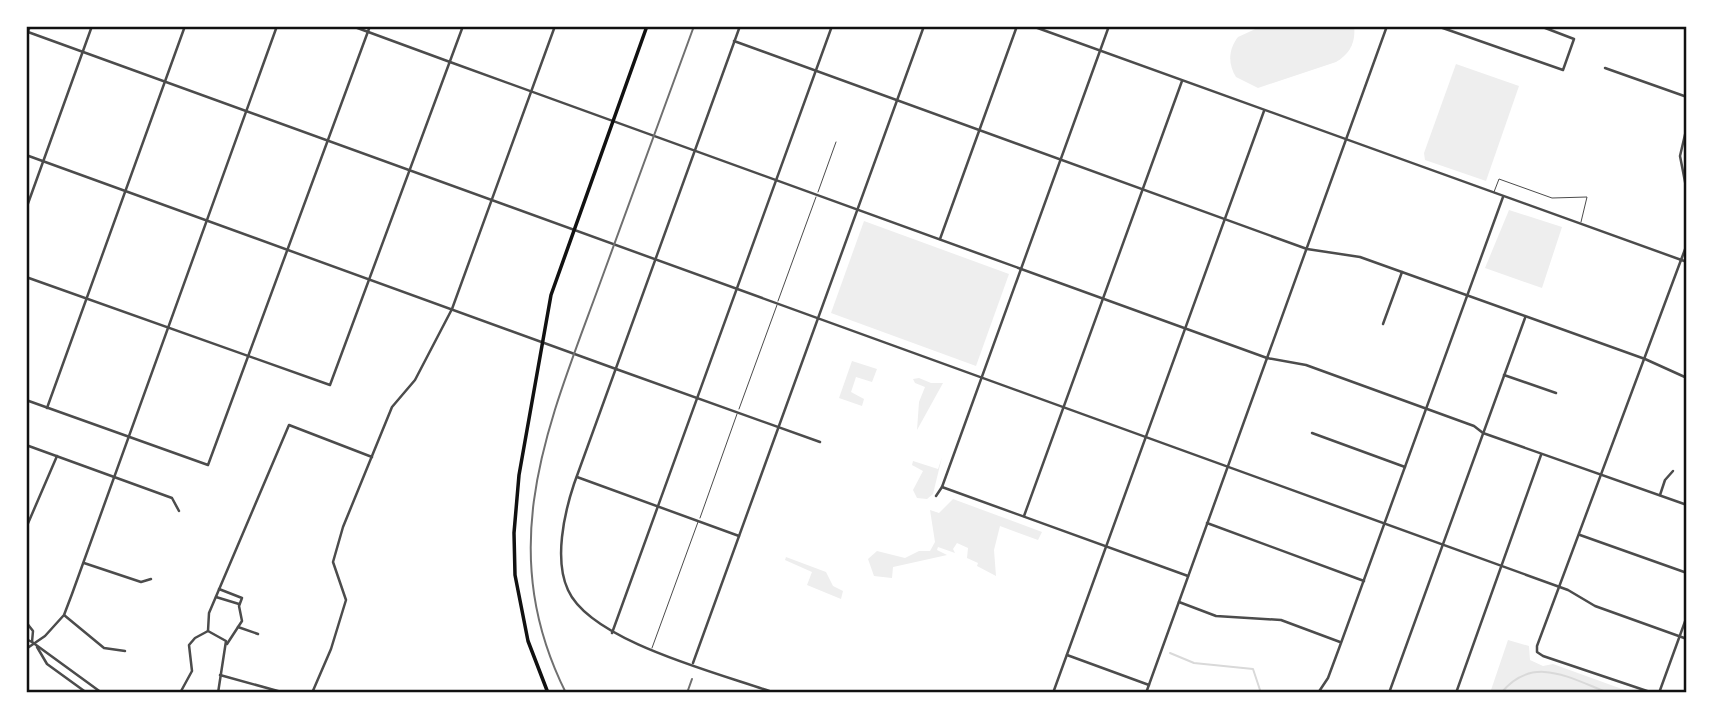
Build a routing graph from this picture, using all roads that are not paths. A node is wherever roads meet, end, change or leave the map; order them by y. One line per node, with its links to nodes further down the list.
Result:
1 (30, 26): 19 (street)
2 (93, 26): 24 (street)
3 (185, 26): 29 (street)
4 (277, 26): 33 (street)
5 (352, 26): 20 (street)
6 (370, 26): 20 (street)
7 (463, 26): 25 (street)
8 (555, 26): 30 (street)
9 (648, 26): 35 (main road)
10 (740, 26): 22 (street)
11 (832, 26): 27 (street)
12 (924, 26): 32 (street)
13 (1017, 26): 37 (street)
14 (1032, 26): 23 (street)
15 (1109, 26): 23 (street)
16 (1387, 26): 38 (street)
17 (1437, 26): 18 (street)
18 (1540, 26)
19 (28, 32): 21 (street); 24 (street)
20 (368, 32): 25 (street); 39 (street)
21 (26, 37)
22 (734, 41): 27 (street); 41 (street)
23 (1100, 51): 28 (street); 43 (street)
24 (83, 52): 29 (street); 44 (street)
25 (450, 62): 30 (street); 45 (street)
26 (1605, 68): 31 (street)
27 (816, 71): 32 (street); 46 (street)
28 (1182, 81): 34 (street); 47 (street)
29 (165, 82): 33 (street); 48 (street)
30 (531, 91): 35 (street); 53 (street)
31 (1687, 97)
32 (897, 100): 37 (street); 55 (street)
33 (247, 111): 39 (street); 57 (street)
34 (1264, 111): 38 (street); 56 (street)
35 (613, 121): 41 (street); 59 (main road)
36 (1687, 126): 49 (street)
37 (979, 130): 43 (street); 60 (street)
38 (1346, 140): 50 (street); 62 (street)
39 (328, 141): 45 (street); 63 (street)
40 (836, 142): 51 (lane)
41 (695, 151): 46 (street); 64 (street)
42 (26, 155): 44 (street)
43 (1061, 160): 47 (street); 67 (street)
44 (44, 161): 48 (street); 54 (street)
45 (410, 170): 53 (street); 70 (street)
46 (776, 180): 51 (street); 71 (street)
47 (1143, 190): 56 (street); 74 (street)
48 (126, 191): 57 (street); 73 (street)
49 (1687, 192)
50 (1494, 193): 52 (street); 58 (lane)
51 (817, 195): 55 (street); 75 (lane)
52 (1503, 197): 58 (street); 72 (street)
53 (492, 200): 59 (street); 76 (street)
54 (26, 209)
55 (858, 209): 60 (street); 78 (street)
56 (1225, 219): 62 (street); 81 (street)
57 (207, 220): 63 (street); 80 (street)
58 (1580, 224): 65 (street)
59 (574, 230): 64 (street); 82 (main road)
60 (940, 239): 67 (street)
61 (1687, 244): 65 (street)
62 (1307, 249): 68 (street); 84 (street)
63 (289, 250): 70 (street); 83 (street)
64 (655, 259): 71 (street); 86 (street)
65 (1681, 260): 66 (street); 85 (street)
66 (1687, 262)
67 (1021, 269): 74 (street); 88 (street)
68 (1402, 272): 72 (street); 79 (street)
69 (26, 277): 73 (street)
70 (370, 279): 76 (street); 83 (street)
71 (737, 289): 75 (street); 91 (street)
72 (1468, 295): 77 (street); 95 (street)
73 (87, 299): 80 (street); 94 (street)
74 (1103, 299): 81 (street); 93 (street)
75 (777, 303): 78 (street); 96 (lane)
76 (452, 309): 82 (street); 106 (street)
77 (1526, 316): 85 (street); 87 (street)
78 (818, 319): 88 (street); 97 (street)
79 (1383, 324)
80 (168, 329): 83 (street); 100 (street)
81 (1185, 329): 84 (street); 101 (street)
82 (542, 342): 86 (street); 166 (main road)
83 (249, 358): 100 (street)
84 (1267, 358): 95 (street); 107 (street)
85 (1644, 359): 89 (street); 111 (street)
86 (616, 369): 91 (street); 110 (street)
87 (1504, 375): 90 (street); 99 (street)
88 (982, 378): 93 (street); 113 (street)
89 (1687, 378)
90 (1556, 393)
91 (697, 398): 96 (street); 117 (street)
92 (26, 400): 94 (street)
93 (1064, 407): 101 (street); 119 (street)
94 (47, 408): 100 (street)
95 (1426, 409): 99 (street); 108 (street)
96 (737, 413): 97 (street); 120 (lane)
97 (778, 427): 102 (street); 125 (street)
98 (1311, 433): 108 (street)
99 (1483, 433): 104 (street); 126 (street)
100 (129, 438): 112 (street)
101 (1146, 438): 107 (street); 127 (street)
102 (820, 442)
103 (26, 445): 105 (street)
104 (1541, 455): 111 (street); 129 (street)
105 (57, 456): 112 (street); 123 (street)
106 (372, 457): 135 (street); 165 (street)
107 (1227, 467): 121 (street); 122 (street)
108 (1405, 467): 122 (street)
109 (1673, 471): 114 (street)
110 (577, 477): 117 (street); 144 (street)
111 (1601, 477): 114 (street); 124 (street)
112 (114, 478): 118 (street); 128 (street)
113 (943, 487): 115 (street); 119 (street)
114 (1660, 495): 116 (street)
115 (936, 496)
116 (1687, 505)
117 (658, 507): 120 (street); 144 (street)
118 (178, 511)
119 (1024, 516): 127 (street)
120 (699, 522): 125 (street); 153 (lane)
121 (1207, 523): 131 (street); 133 (street)
122 (1385, 524): 126 (street); 133 (street)
123 (26, 528)
124 (1580, 535): 130 (street); 134 (street)
125 (739, 536): 157 (street)
126 (1443, 545): 129 (street); 171 (street)
127 (1106, 546): 131 (street); 156 (street)
128 (84, 563): 132 (street); 139 (street)
129 (1501, 566): 134 (street); 172 (street)
130 (1687, 573)
131 (1188, 576): 137 (street)
132 (151, 579)
133 (1364, 581): 151 (street)
134 (1560, 588): 146 (street); 173 (street)
135 (219, 589): 136 (street); 138 (street)
136 (215, 597): 138 (street); 143 (street)
137 (1179, 602): 151 (street); 159 (street)
138 (239, 604): 142 (street)
139 (64, 615): 149 (street); 155 (street)
140 (1687, 616): 146 (street)
141 (26, 622): 149 (street)
142 (238, 627): 145 (street); 150 (street)
143 (208, 631): 150 (street); 162 (street)
144 (612, 633): 153 (street)
145 (258, 634)
146 (1679, 637): 148 (street); 174 (street)
147 (26, 639): 149 (street)
148 (1687, 639)
149 (32, 642): 152 (street); 154 (street)
150 (226, 643): 158 (street)
151 (1341, 643): 170 (street)
152 (37, 647): 160 (street); 161 (street)
153 (652, 648): 157 (street)
154 (26, 649)
155 (125, 651)
156 (1067, 655): 159 (street); 168 (street)
157 (693, 663): 167 (street)
158 (220, 675): 163 (street); 164 (street)
159 (1149, 685): 169 (street)
160 (87, 693)
161 (102, 693)
162 (180, 693)
163 (218, 693)
164 (285, 693)
165 (312, 693)
166 (548, 693)
167 (775, 693)
168 (1053, 693)
169 (1146, 693)
170 (1318, 693)
171 (1389, 693)
172 (1456, 693)
173 (1653, 693)
174 (1659, 693)

